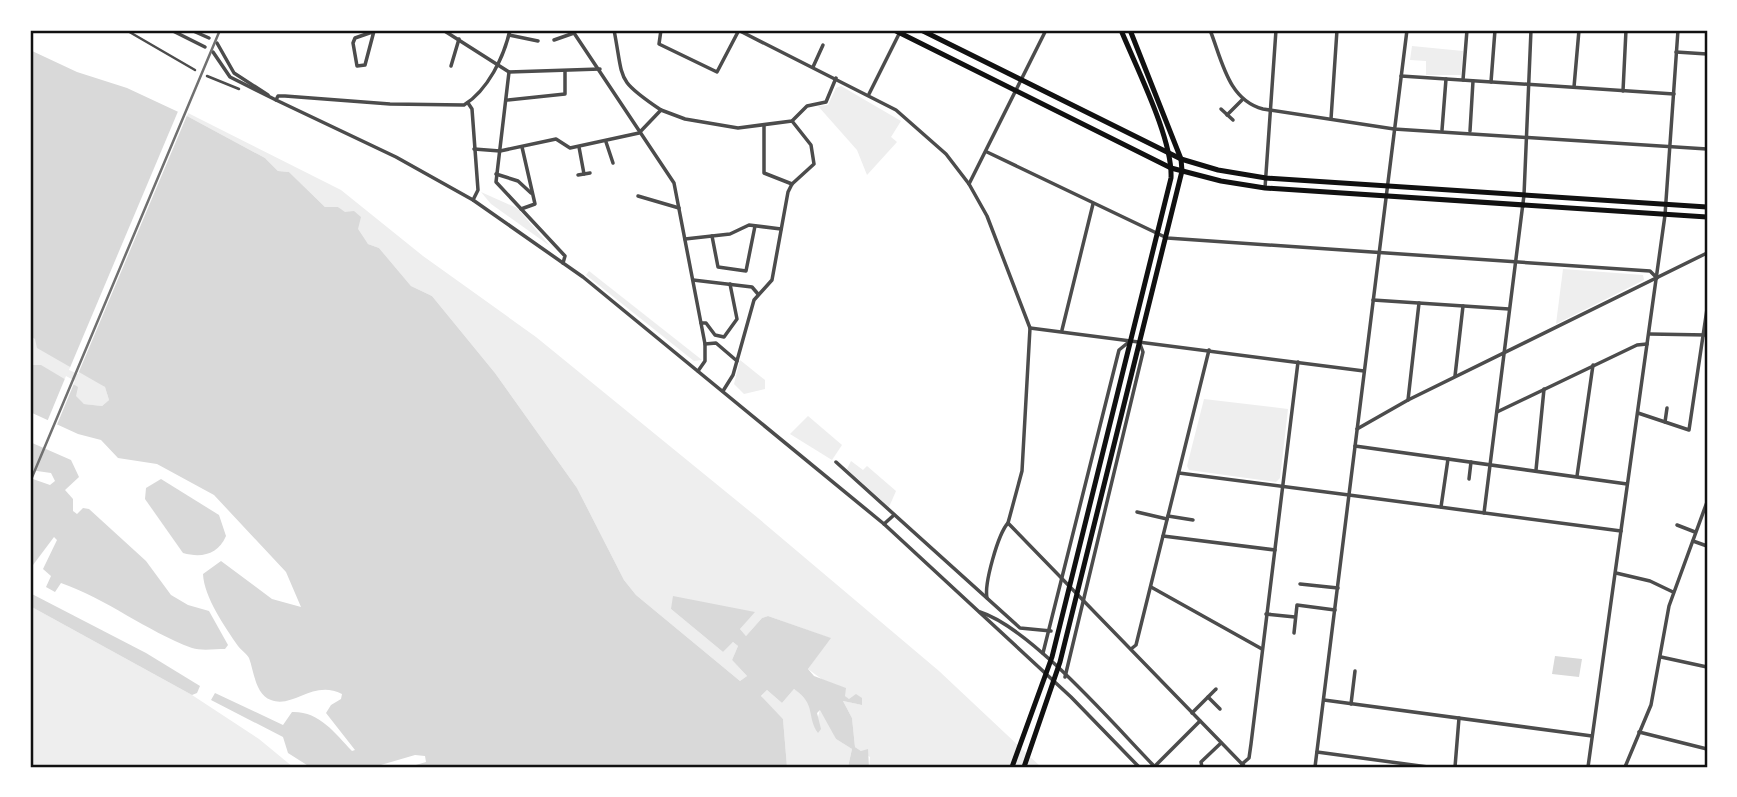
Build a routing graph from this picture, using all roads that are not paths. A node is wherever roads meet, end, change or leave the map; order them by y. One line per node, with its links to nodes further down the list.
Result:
1 (126, 30): 41 (street)
2 (171, 30): 33 (street)
3 (191, 30): 27 (street)
4 (376, 30): 4 (street)
5 (443, 30): 28 (street)
6 (510, 30): 26 (street)
7 (614, 30): 64 (street)
8 (661, 30): 9 (street)
9 (739, 30): 39 (street)
10 (921, 30): 48 (main road)
11 (1046, 30): 48 (street)
12 (1121, 30): 84 (main road)
13 (1130, 30): 85 (main road)
14 (1209, 30): 61 (street)
15 (1276, 30): 65 (street)
16 (1337, 30): 67 (street)
17 (1407, 30): 45 (street)
18 (1467, 30): 49 (street)
19 (1495, 30): 51 (street)
20 (1531, 30): 52 (street)
21 (1578, 30): 53 (street)
22 (1626, 30): 55 (street)
23 (1678, 30): 35 (street)
24 (573, 31): 29 (street); 40 (street)
25 (898, 31): 56 (main road); 57 (street)
26 (509, 36): 30 (street); 37 (street)
27 (209, 38)
28 (459, 39): 37 (street); 38 (street)
29 (554, 40)
30 (538, 41)
31 (217, 43): 59 (street)
32 (823, 45): 39 (street)
33 (205, 47)
34 (213, 52): 59 (street)
35 (1676, 52): 36 (street); 58 (street)
36 (1707, 54)
37 (497, 63): 43 (street); 62 (street)
38 (450, 65)
39 (813, 67): 46 (street)
40 (600, 69): 42 (street); 73 (street)
41 (195, 70)
42 (565, 71): 43 (street); 60 (street)
43 (509, 72): 60 (street)
44 (208, 76): 54 (street)
45 (1401, 76): 47 (street); 71 (street)
46 (836, 78): 57 (street); 69 (street)
47 (1446, 79): 49 (street); 72 (street)
48 (1021, 80): 56 (street); 84 (main road)
49 (1463, 80): 50 (street)
50 (1473, 81): 51 (street); 74 (street)
51 (1491, 82): 52 (street)
52 (1528, 85): 53 (street); 75 (street)
53 (1574, 88): 55 (street)
54 (239, 89)
55 (1623, 90): 58 (street)
56 (1017, 91): 83 (street); 87 (main road)
57 (868, 94): 95 (street)
58 (1674, 94): 77 (street)
59 (276, 100): 62 (street); 102 (street)
60 (507, 100): 82 (street)
61 (1242, 100): 65 (street); 66 (street)
62 (468, 103): 80 (street)
63 (1221, 109): 66 (street)
64 (661, 110): 70 (street); 73 (street)
65 (1270, 111): 67 (street); 93 (street)
66 (1227, 115): 68 (street)
67 (1331, 119): 71 (street)
68 (1233, 120)
69 (792, 121): 70 (street); 94 (street)
70 (764, 125): 94 (street)
71 (1394, 129): 72 (street); 96 (street)
72 (1442, 130): 74 (street)
73 (642, 131): 76 (street); 107 (street)
74 (1470, 132): 75 (street)
75 (1525, 136): 77 (street); 99 (street)
76 (606, 142): 79 (street); 86 (street)
77 (1670, 146): 81 (street); 105 (street)
78 (522, 147): 79 (street); 82 (street); 98 (street)
79 (579, 147): 91 (street)
80 (474, 149): 82 (street); 102 (street)
81 (1707, 149)
82 (500, 151): 90 (street)
83 (987, 152): 95 (street); 103 (street)
84 (1167, 152): 85 (main road); 87 (main road)
85 (1181, 159): 88 (main road); 93 (main road)
86 (613, 163)
87 (1171, 168): 88 (main road); 114 (main road)
88 (1182, 171): 97 (main road); 115 (main road)
89 (590, 173): 91 (street)
90 (496, 174): 98 (street); 108 (street)
91 (584, 174): 92 (street)
92 (578, 175)
93 (1266, 178): 96 (main road); 97 (street)
94 (792, 184): 112 (street)
95 (969, 184): 131 (street)
96 (1387, 186): 99 (main road); 101 (street)
97 (1265, 188): 101 (main road)
98 (532, 194): 108 (street)
99 (1524, 195): 104 (street); 105 (main road)
100 (638, 196): 107 (street)
101 (1386, 196): 104 (main road); 117 (street)
102 (473, 200): 120 (street)
103 (1093, 204): 114 (street); 132 (street)
104 (1522, 204): 109 (main road); 119 (street)
105 (1666, 204): 106 (main road); 109 (street)
106 (1707, 207)
107 (679, 208): 116 (street)
108 (521, 209): 120 (street)
109 (1665, 215): 110 (main road); 121 (street)
110 (1707, 217)
111 (755, 226): 112 (street); 113 (street); 113 (street)
112 (781, 229): 124 (street)
113 (712, 236): 116 (street)
114 (1157, 236): 115 (street); 135 (main road)
115 (1167, 238): 117 (street); 136 (main road)
116 (685, 239): 122 (street)
117 (1379, 253): 119 (street); 125 (street)
118 (1707, 253): 121 (street)
119 (1515, 261): 121 (street); 128 (street)
120 (563, 263): 144 (street)
121 (1657, 278): 133 (street); 140 (street)
122 (693, 280): 123 (street); 130 (street)
123 (730, 284): 124 (street); 130 (street)
124 (758, 294): 141 (street)
125 (1373, 300): 126 (street); 145 (street)
126 (1419, 303): 127 (street); 149 (street)
127 (1463, 306): 128 (street); 146 (street)
128 (1509, 309): 140 (street)
129 (1707, 309): 134 (street)
130 (701, 323): 137 (street)
131 (1030, 328): 132 (street); 174 (street)
132 (1062, 330): 135 (street)
133 (1648, 334): 134 (street); 138 (street)
134 (1704, 335): 153 (street)
135 (1130, 340): 136 (street); 184 (street); 219 (main road)
136 (1140, 342): 139 (street); 190 (street); 220 (main road)
137 (705, 344): 141 (street); 144 (street)
138 (1647, 344): 143 (street); 152 (street)
139 (1209, 350): 142 (street); 161 (street)
140 (1503, 354): 146 (street); 151 (street)
141 (737, 362): 148 (street)
142 (1298, 362): 145 (street); 165 (street)
143 (1593, 365): 147 (street); 162 (street)
144 (698, 371): 148 (street)
145 (1364, 371): 154 (street)
146 (1455, 376): 149 (street)
147 (1544, 390): 151 (street); 160 (street)
148 (723, 391): 175 (street)
149 (1408, 400): 154 (street)
150 (1667, 408): 153 (street)
151 (1497, 412): 159 (street)
152 (1638, 413): 153 (street); 164 (street)
153 (1665, 422)
154 (1357, 429): 155 (street)
155 (1355, 446): 156 (street); 166 (street)
156 (1448, 459): 158 (street); 168 (street)
157 (836, 462): 171 (street)
158 (1471, 462): 159 (street); 163 (street)
159 (1490, 464): 160 (street); 170 (street)
160 (1536, 470): 162 (street)
161 (1179, 473): 165 (street); 172 (street)
162 (1577, 476): 164 (street)
163 (1469, 479)
164 (1627, 484): 177 (street)
165 (1283, 486): 166 (street); 182 (street)
166 (1349, 495): 168 (street); 187 (street)
167 (1707, 502): 178 (street)
168 (1441, 507): 170 (street)
169 (1137, 512): 172 (street)
170 (1484, 513): 177 (street)
171 (894, 515): 175 (street); 189 (street)
172 (1168, 518): 173 (street); 179 (street)
173 (1193, 520)
174 (1008, 523): 184 (street); 189 (street)
175 (884, 524): 192 (street)
176 (1678, 525): 178 (street)
177 (1622, 531): 183 (street)
178 (1696, 533): 180 (street)
179 (1163, 536): 182 (street); 186 (street)
180 (1693, 541): 181 (street); 188 (street)
181 (1707, 546)
182 (1275, 550): 193 (street)
183 (1616, 573): 188 (street); 213 (street)
184 (1064, 581): 190 (street); 195 (street)
185 (1300, 583): 187 (street)
186 (1151, 587): 197 (street); 198 (street)
187 (1338, 588): 191 (street)
188 (1674, 593): 200 (street)
189 (988, 598): 195 (street)
190 (1085, 603): 197 (street); 203 (street)
191 (1335, 610): 194 (street); 206 (street)
192 (980, 612): 199 (street); 221 (street)
193 (1266, 614): 194 (street); 198 (street)
194 (1295, 617): 196 (street)
195 (1051, 631): 199 (street)
196 (1294, 633)
197 (1131, 649): 209 (street)
198 (1262, 649): 218 (street)
199 (1043, 653): 203 (street)
200 (1661, 657): 201 (street); 212 (street)
201 (1707, 667)
202 (1355, 671): 207 (street)
203 (1065, 677): 222 (street)
204 (1216, 689): 205 (street)
205 (1208, 697): 208 (street); 209 (street)
206 (1324, 700): 207 (street); 216 (street)
207 (1351, 704): 210 (street)
208 (1220, 709)
209 (1192, 713): 211 (street)
210 (1459, 718): 213 (street); 227 (street)
211 (1199, 720): 214 (street); 222 (street)
212 (1639, 732): 215 (street); 229 (street)
213 (1592, 736): 228 (street)
214 (1221, 743): 218 (street); 223 (street)
215 (1707, 749)
216 (1317, 752): 217 (street); 224 (street)
217 (1361, 758): 225 (street); 226 (street)
218 (1244, 766)
219 (1012, 767)
220 (1024, 767)
221 (1139, 767)
222 (1155, 767)
223 (1202, 767)
224 (1315, 767)
225 (1359, 767)
226 (1428, 767)
227 (1455, 767)
228 (1588, 767)
229 (1625, 767)

